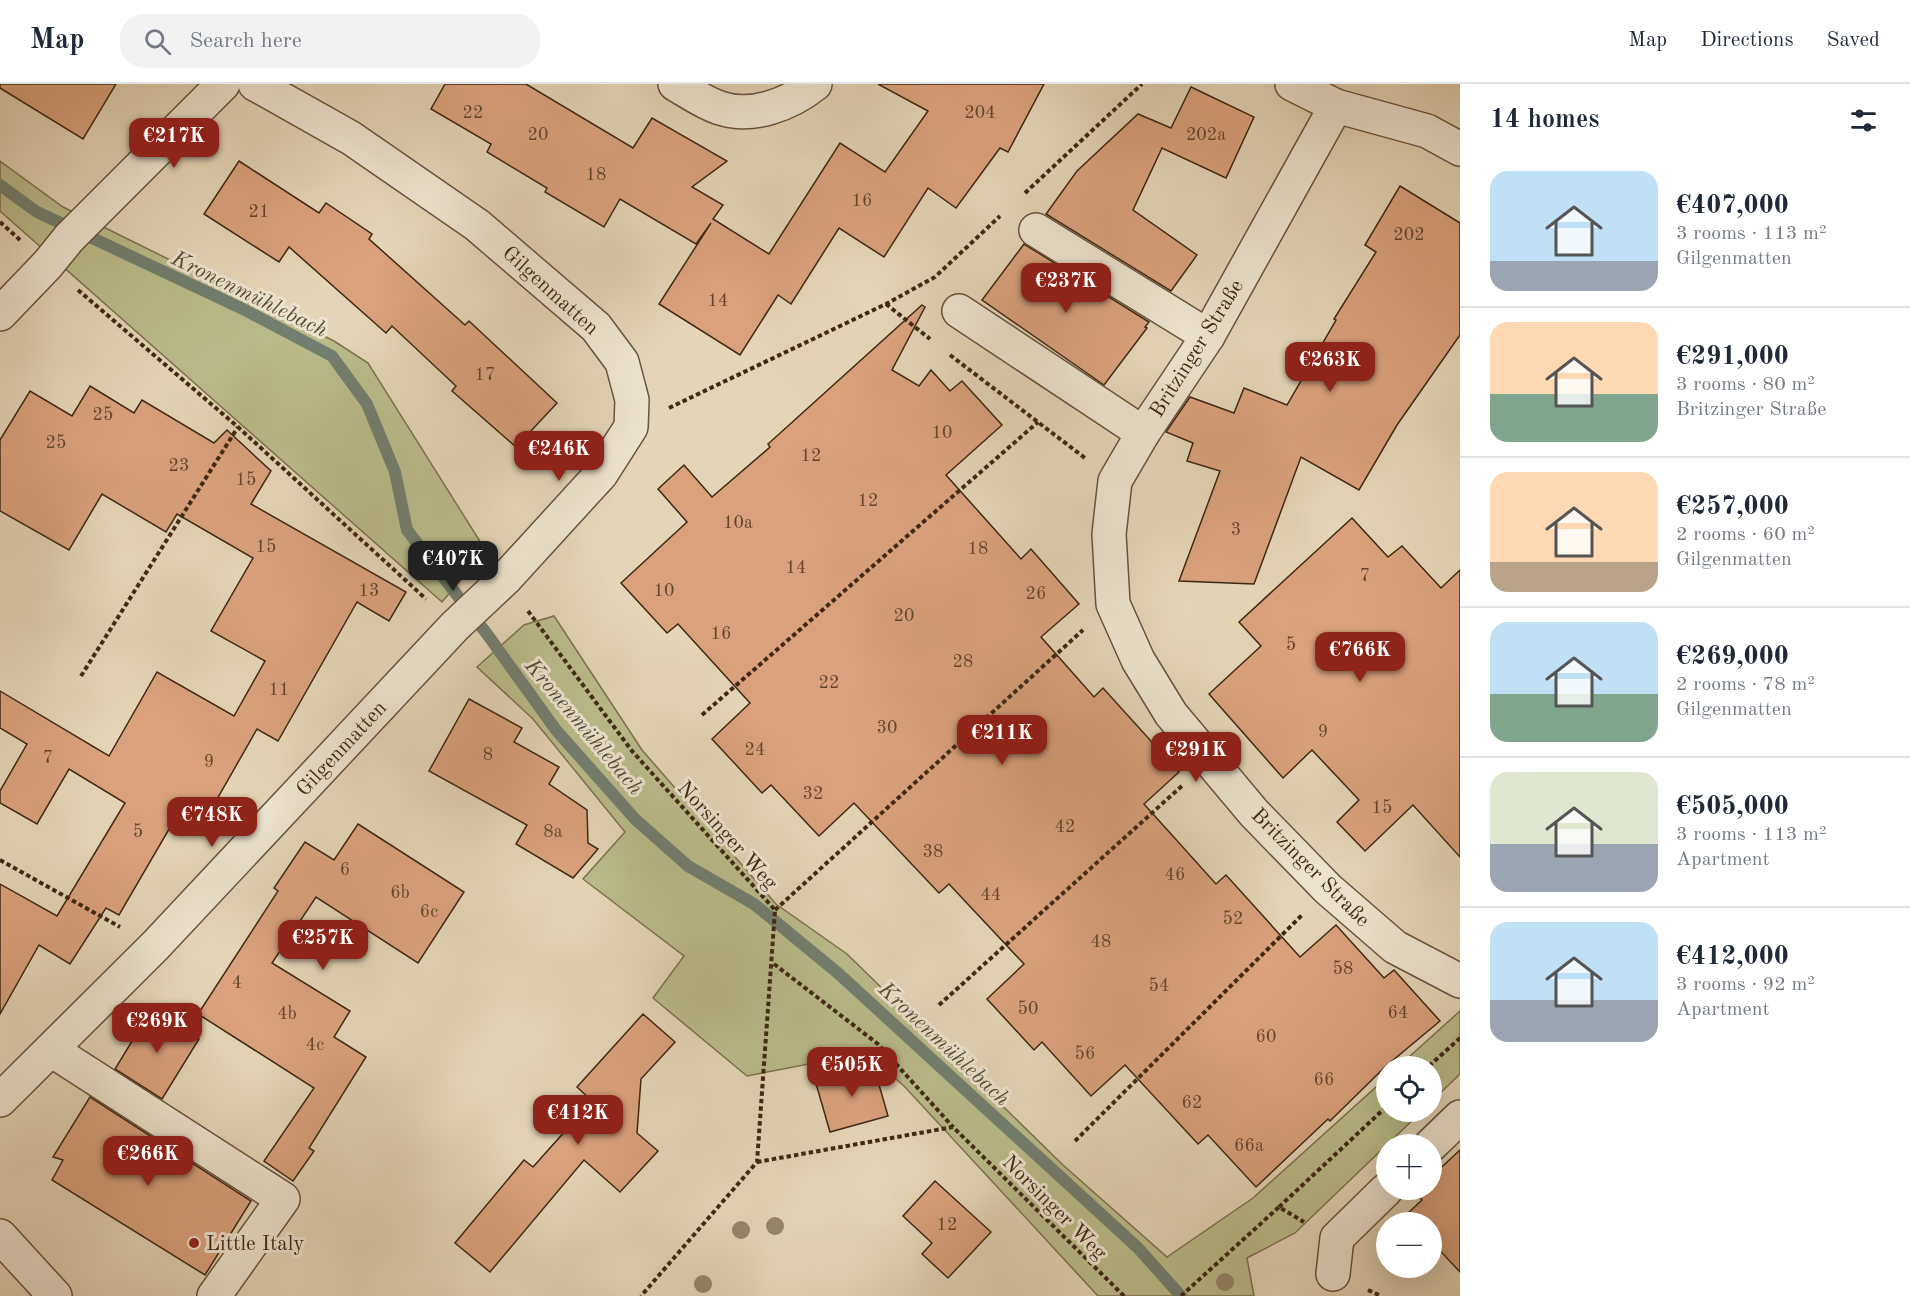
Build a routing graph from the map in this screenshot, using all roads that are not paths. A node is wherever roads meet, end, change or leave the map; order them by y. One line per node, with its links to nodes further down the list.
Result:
1 (223, 84): 10 (street)
2 (255, 84): 14 (street, Gilgenmatten)
3 (675, 84): 4 (street)
4 (815, 84)
5 (1292, 84): 6 (street)
6 (1336, 106): 7 (street); 11 (street, Britzinger Straße)
7 (1460, 149)
8 (1036, 230): 11 (street)
9 (959, 311): 12 (street)
10 (0, 314)
11 (1208, 336): 12 (street, Britzinger Straße)
12 (1143, 433): 13 (street, Britzinger Straße)
13 (1460, 981)
14 (52, 1051): 15 (street, Gilgenmatten); 22 (street)
15 (0, 1100)
16 (1460, 1117): 17 (street)
17 (1442, 1134)
18 (1376, 1200): 20 (street)
19 (0, 1236): 21 (street)
20 (1333, 1274)
21 (55, 1296)
22 (214, 1296)

